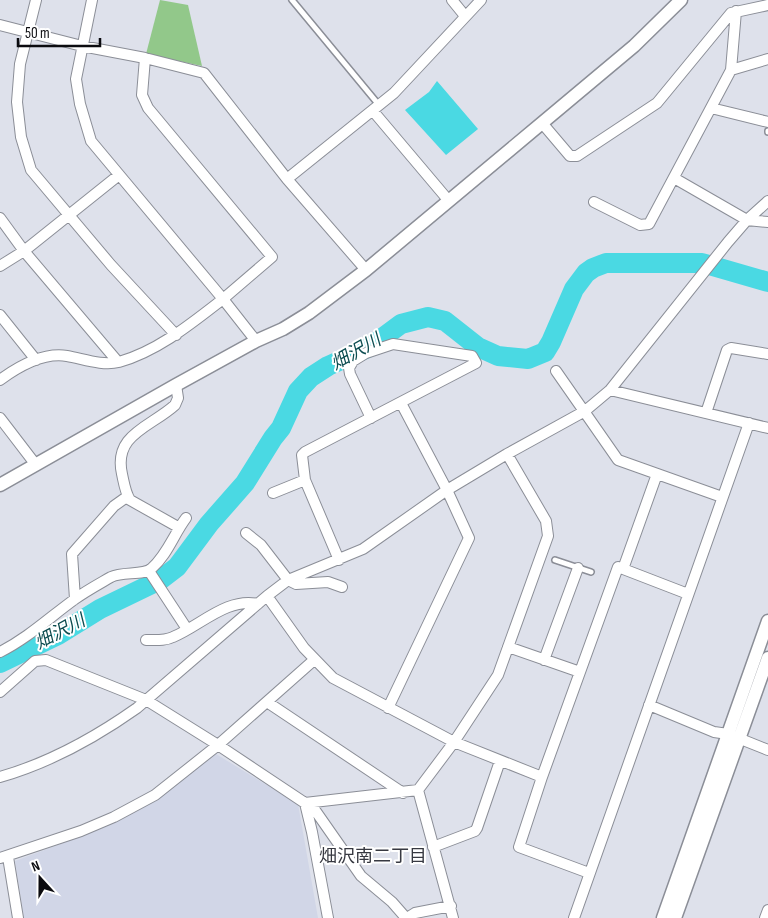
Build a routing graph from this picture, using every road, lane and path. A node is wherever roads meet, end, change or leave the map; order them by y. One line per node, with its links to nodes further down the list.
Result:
1 (36, 0): 11 (street)
2 (92, 0): 12 (street)
3 (292, 0): 16 (lane)
4 (452, 0): 9 (street)
5 (481, 0): 9 (street)
6 (681, 0): 19 (street)
7 (768, 5): 8 (street)
8 (736, 11): 15 (street); 19 (street)
9 (465, 16): 16 (street)
10 (0, 25): 11 (street)
11 (28, 31): 12 (street); 26 (street)
12 (82, 46): 13 (street); 20 (street)
13 (145, 58): 22 (street); 33 (street)
14 (768, 59): 15 (street)
15 (731, 70): 17 (street)
16 (376, 108): 22 (street); 23 (street)
17 (710, 108): 18 (street); 21 (street)
18 (768, 122)
19 (542, 123): 23 (street)
20 (119, 175): 26 (street); 33 (street)
21 (674, 178): 24 (street); 28 (street)
22 (287, 179): 32 (street)
23 (449, 201): 32 (street)
24 (594, 202)
25 (768, 202): 28 (street)
26 (70, 214): 30 (street); 35 (street)
27 (0, 218): 30 (street)
28 (747, 220): 29 (street); 43 (street)
29 (768, 222)
30 (24, 251): 31 (street); 39 (street)
31 (0, 266)
32 (366, 270): 36 (street)
33 (223, 299): 35 (street); 36 (street)
34 (0, 315): 38 (street)
35 (176, 335): 39 (street)
36 (256, 341): 42 (street)
37 (768, 354): 46 (street)
38 (36, 360): 39 (street); 41 (street)
39 (118, 362)
40 (556, 371): 45 (street)
41 (0, 380)
42 (176, 385): 52 (street); 58 (street)
43 (610, 390): 45 (street); 46 (street)
44 (401, 403): 48 (street); 48 (street); 56 (street)
45 (585, 411): 51 (street); 53 (street)
46 (706, 413): 49 (street)
47 (0, 418): 52 (street)
48 (371, 418): 54 (street)
49 (749, 423): 50 (street); 59 (street)
50 (768, 428)
51 (507, 454): 56 (street); 78 (street)
52 (36, 465): 55 (street)
53 (657, 474): 59 (street); 66 (street)
54 (305, 480): 57 (street); 63 (street)
55 (0, 485)
56 (447, 490): 63 (street); 88 (street)
57 (273, 492)
58 (128, 496): 61 (street); 73 (street)
59 (722, 497): 71 (street)
60 (186, 518): 61 (street)
61 (178, 527): 67 (street)
62 (246, 533): 69 (street)
63 (339, 560): 69 (street)
64 (555, 560): 65 (lane)
65 (578, 568): 68 (lane); 82 (street)
66 (623, 569): 71 (street); 83 (street)
67 (148, 571): 73 (street); 76 (street)
68 (591, 572)
69 (288, 580): 70 (street); 72 (street)
70 (342, 587)
71 (688, 594): 87 (street)
72 (267, 596): 74 (street); 81 (street)
73 (76, 599): 79 (street)
74 (258, 604): 76 (street); 85 (street)
75 (768, 620): 89 (street)
76 (188, 629): 77 (street)
77 (146, 640)
78 (508, 647): 82 (street); 90 (street)
79 (0, 652)
80 (768, 658): 89 (street)
81 (314, 660): 86 (street); 88 (street)
82 (544, 660): 83 (street)
83 (580, 672): 95 (street)
84 (0, 692): 85 (street)
85 (146, 700): 91 (street); 94 (street)
86 (267, 702): 91 (street); 97 (street)
87 (649, 705): 89 (street); 101 (street)
88 (388, 708): 90 (street)
89 (734, 736): 92 (street); 109 (street); 110 (street)
90 (454, 742): 93 (street); 96 (street)
91 (218, 745): 98 (street); 100 (street)
92 (768, 750)
93 (500, 761): 95 (street); 99 (street)
94 (0, 777)
95 (542, 777): 101 (street)
96 (418, 790): 97 (street); 99 (street)
97 (403, 793): 98 (street)
98 (308, 803): 105 (street); 106 (street)
99 (433, 847): 102 (street)
100 (4, 858): 104 (street)
101 (589, 873): 108 (street)
102 (450, 906): 106 (street); 107 (street)
103 (768, 910): 111 (street)
104 (18, 918)
105 (328, 918)
106 (407, 918)
107 (453, 918)
108 (574, 918)
109 (663, 918)
110 (675, 918)
111 (765, 918)

